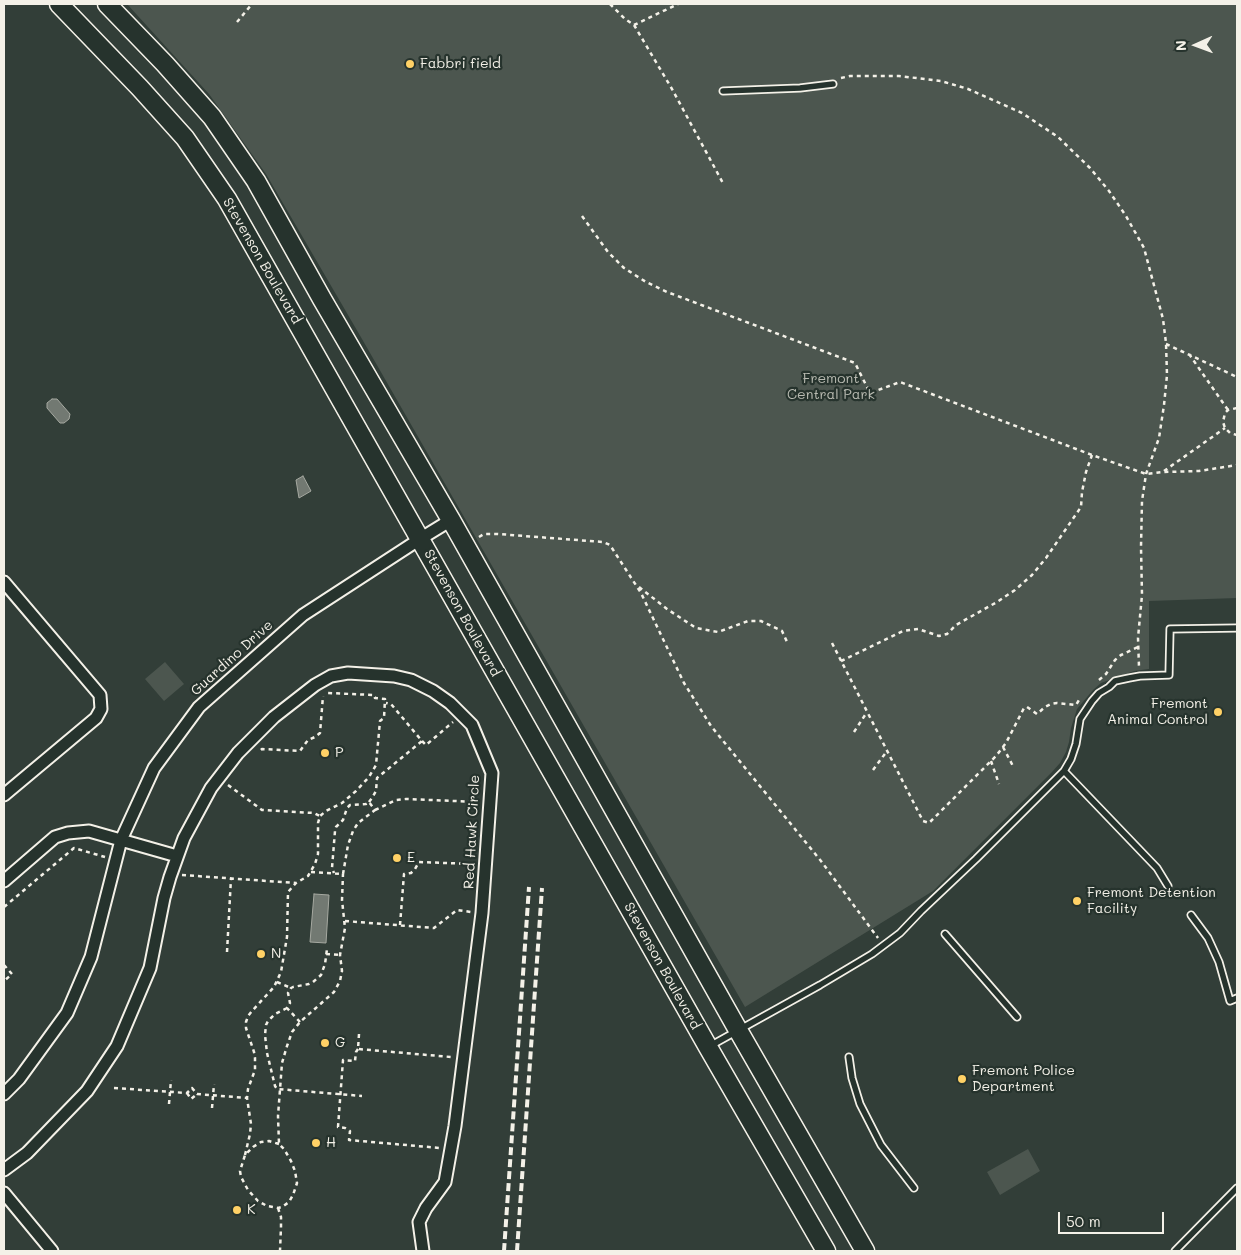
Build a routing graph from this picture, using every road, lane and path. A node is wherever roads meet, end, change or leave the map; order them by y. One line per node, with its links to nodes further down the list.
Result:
1 (59, 4): 25 (main road, Stevenson Boulevard)
2 (107, 4): 23 (main road)
3 (252, 4): 6 (path)
4 (610, 4): 7 (path)
5 (678, 4): 7 (path)
6 (237, 22)
7 (634, 25): 10 (path)
8 (833, 84): 9 (lane); 12 (path)
9 (723, 91)
10 (724, 185)
11 (582, 216): 19 (path)
12 (1166, 343): 13 (path); 22 (path)
13 (1188, 353): 14 (path); 16 (path)
14 (1237, 376)
15 (1237, 408): 16 (path)
16 (1228, 410): 17 (path)
17 (1225, 428): 18 (path); 21 (path)
18 (1237, 435)
19 (1092, 455): 22 (path); 32 (path)
20 (1237, 465): 21 (path)
21 (1163, 472): 22 (path)
22 (1146, 474): 31 (path)
23 (451, 520): 25 (street, Guardino Drive); 92 (main road)
24 (479, 537): 27 (path)
25 (420, 538): 61 (street, Guardino Drive); 94 (main road, Stevenson Boulevard)
26 (4, 582): 54 (street)
27 (636, 585): 30 (path); 79 (path)
28 (1237, 628): 33 (lane)
29 (832, 642): 32 (path)
30 (788, 644)
31 (1138, 647): 33 (path); 34 (path)
32 (841, 661): 39 (path)
33 (1140, 676): 49 (lane)
34 (1097, 681)
35 (315, 685): 36 (path); 40 (street, Red Hawk Circle); 51 (street, Red Hawk Circle)
36 (323, 696): 38 (path); 45 (path)
37 (1080, 699): 43 (path)
38 (386, 703): 42 (path); 50 (path)
39 (867, 712): 41 (path); 44 (path)
40 (462, 715): 42 (path); 56 (street, Red Hawk Circle)
41 (854, 732)
42 (422, 740): 52 (path)
43 (1004, 747): 46 (path); 47 (path)
44 (887, 751): 46 (path); 48 (path)
45 (259, 752)
46 (991, 761): 53 (path)
47 (1014, 768)
48 (873, 770)
49 (1064, 771): 72 (lane); 79 (lane)
50 (369, 777): 52 (path); 57 (path)
51 (219, 778): 60 (path); 62 (street, Red Hawk Circle)
52 (377, 778): 55 (path)
53 (999, 784)
54 (4, 795)
55 (368, 802): 58 (path); 59 (path)
56 (490, 803): 59 (path); 64 (street, Red Hawk Circle)
57 (342, 804): 58 (path); 60 (path)
58 (347, 808): 66 (path)
59 (375, 810): 68 (path)
60 (320, 816): 65 (path)
61 (121, 840): 62 (street); 63 (street, Guardino Drive); 70 (street)
62 (177, 856): 67 (street, Red Hawk Circle)
63 (116, 860): 73 (path); 104 (street, Guardino Drive)
64 (486, 865): 74 (street, Red Hawk Circle); 77 (path)
65 (311, 872): 66 (path); 71 (path)
66 (334, 873): 68 (path)
67 (171, 874): 69 (path); 115 (street, Red Hawk Circle)
68 (343, 874): 76 (path)
69 (231, 878): 71 (path); 81 (path)
70 (4, 881)
71 (296, 883): 86 (path)
72 (1168, 886)
73 (4, 908)
74 (482, 913): 77 (path); 97 (street, Red Hawk Circle)
75 (1191, 915): 88 (lane)
76 (345, 920): 77 (path); 83 (path)
77 (400, 925)
78 (945, 934): 90 (lane)
79 (883, 946): 92 (lane)
80 (327, 949): 82 (path)
81 (227, 952)
82 (326, 954): 83 (path); 87 (path)
83 (340, 955): 91 (path)
84 (4, 965): 85 (path)
85 (4, 981)
86 (278, 982): 87 (path); 109 (path)
87 (291, 988): 89 (path)
88 (1237, 998)
89 (287, 1008): 91 (path); 101 (path)
90 (1017, 1017)
91 (300, 1022): 101 (path)
92 (738, 1030): 94 (lane); 125 (main road)
93 (359, 1034): 95 (path)
94 (708, 1047): 124 (main road, Stevenson Boulevard)
95 (358, 1049): 97 (path); 106 (path)
96 (849, 1057): 116 (lane)
97 (463, 1058): 113 (street, Red Hawk Circle)
98 (171, 1080): 102 (path)
99 (214, 1084): 107 (path)
100 (114, 1088): 102 (path)
101 (280, 1088): 106 (path); 112 (path)
102 (170, 1092): 103 (path); 110 (path)
103 (187, 1093): 105 (path); 105 (path)
104 (4, 1094)
105 (197, 1094): 107 (path)
106 (340, 1094): 108 (path); 113 (path)
107 (213, 1095): 109 (path); 111 (path)
108 (362, 1096)
109 (247, 1098): 114 (path)
110 (169, 1104)
111 (212, 1108)
112 (279, 1144): 114 (path); 119 (path)
113 (451, 1148): 123 (street, Red Hawk Circle)
114 (245, 1155): 119 (path)
115 (4, 1170)
116 (914, 1188)
117 (1237, 1188): 126 (lane)
118 (4, 1194): 120 (street)
119 (278, 1208): 121 (path)
120 (52, 1251)
121 (280, 1251): 122 (path)
122 (285, 1251)
123 (423, 1251)
124 (826, 1251)
125 (865, 1251)
126 (1175, 1251)

